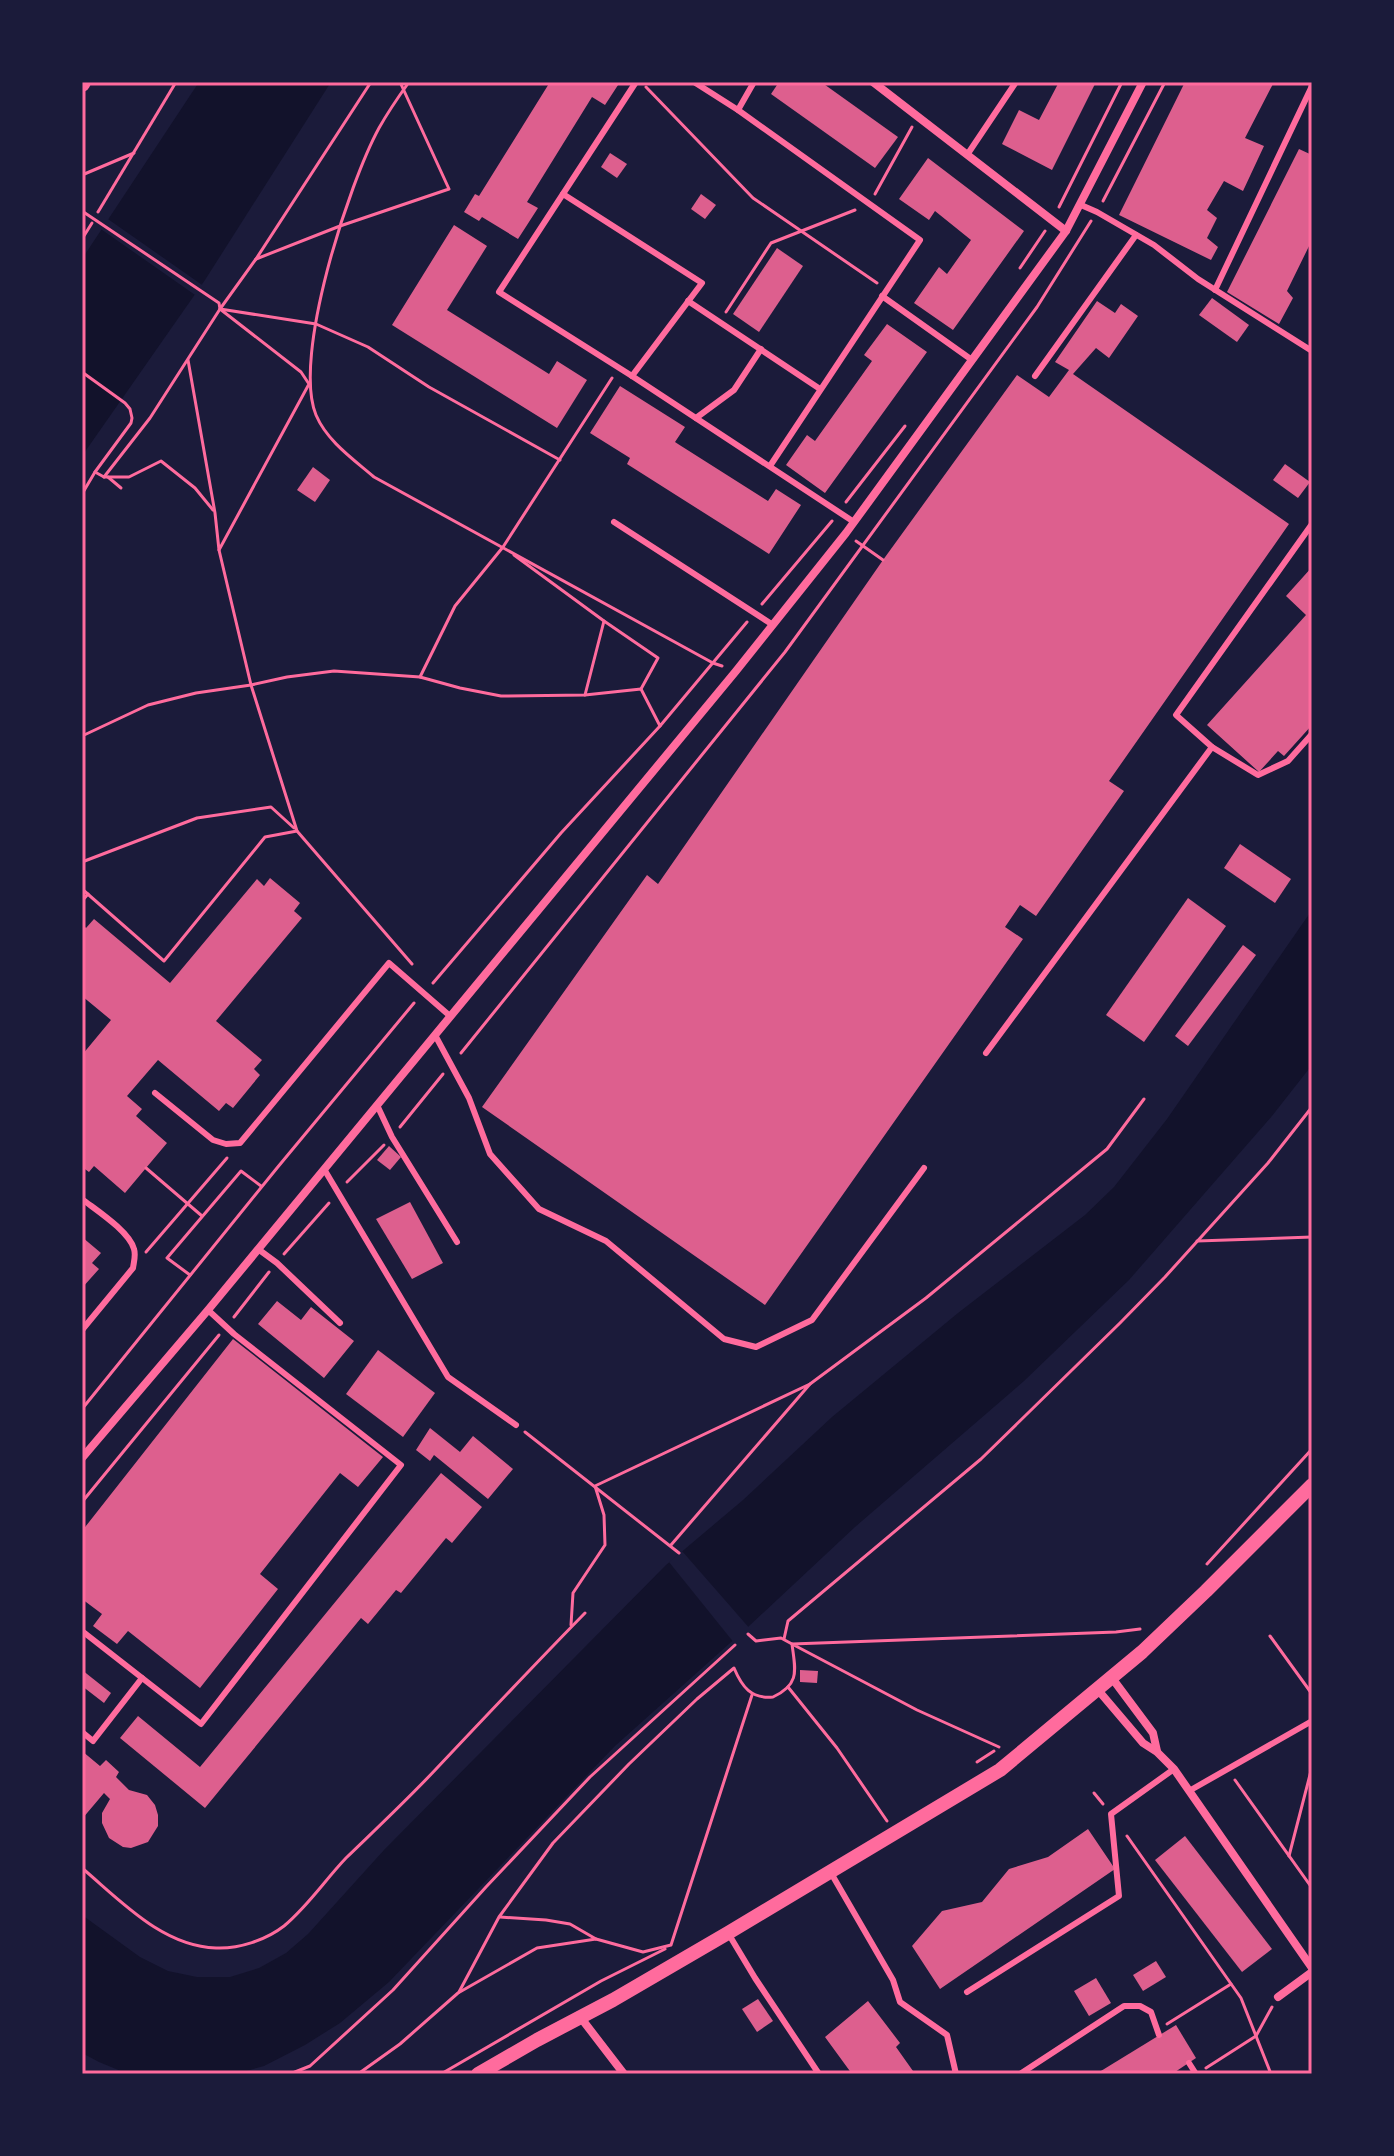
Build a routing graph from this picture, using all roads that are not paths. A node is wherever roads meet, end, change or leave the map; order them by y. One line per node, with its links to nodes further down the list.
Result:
1 (639, 82): 10 (lane)
2 (694, 82): 8 (lane)
3 (754, 82): 8 (lane)
4 (873, 82): 9 (street)
5 (1016, 82): 9 (lane)
6 (1143, 82): 11 (street)
7 (1312, 86): 14 (lane)
8 (738, 110): 15 (lane)
9 (967, 155): 12 (street)
10 (563, 194): 16 (lane); 20 (lane)
11 (1081, 205): 12 (street); 13 (lane)
12 (1066, 231): 19 (street)
13 (1136, 235): 14 (lane); 21 (lane)
14 (1215, 290): 18 (lane)
15 (884, 293): 19 (lane); 22 (lane)
16 (688, 301): 17 (lane); 20 (lane)
17 (761, 349): 22 (lane); 23 (lane)
18 (1312, 351)
19 (972, 360): 26 (street)
20 (632, 376): 23 (lane)
21 (1035, 376)
22 (820, 389): 24 (lane)
23 (696, 418): 24 (lane)
24 (770, 466): 26 (lane)
25 (614, 522): 28 (lane)
26 (854, 522): 28 (street)
27 (1312, 524): 30 (lane)
28 (773, 625): 31 (street)
29 (1312, 734): 30 (lane)
30 (1212, 747): 33 (lane)
31 (450, 1016): 32 (street); 34 (lane)
32 (435, 1035): 35 (street); 36 (lane)
33 (986, 1053)
34 (155, 1093)
35 (377, 1105): 37 (street); 39 (lane)
36 (924, 1168)
37 (324, 1169): 40 (street); 44 (lane)
38 (82, 1199): 43 (lane)
39 (457, 1242)
40 (258, 1249): 41 (street); 42 (lane)
41 (208, 1310): 45 (street); 48 (lane)
42 (340, 1323)
43 (82, 1330)
44 (516, 1425)
45 (82, 1458)
46 (1312, 1485): 49 (street)
47 (84, 1636): 48 (lane)
48 (142, 1678): 52 (lane)
49 (1112, 1678): 50 (street); 53 (street)
50 (1098, 1690): 53 (street); 56 (street)
51 (1312, 1721): 55 (lane)
52 (82, 1732)
53 (1157, 1752): 54 (street)
54 (1174, 1769): 55 (street); 59 (lane)
55 (1189, 1791): 58 (street)
56 (831, 1873): 57 (street); 67 (lane)
57 (728, 1933): 61 (street); 66 (lane)
58 (1312, 1970): 60 (street)
59 (967, 1992)
60 (1278, 1997)
61 (581, 2018): 64 (street); 65 (street)
62 (1158, 2032): 68 (lane)
63 (1189, 2063): 69 (lane)
64 (478, 2074)
65 (624, 2074)
66 (819, 2074)
67 (956, 2074)
68 (1020, 2074)
69 (1196, 2074)

